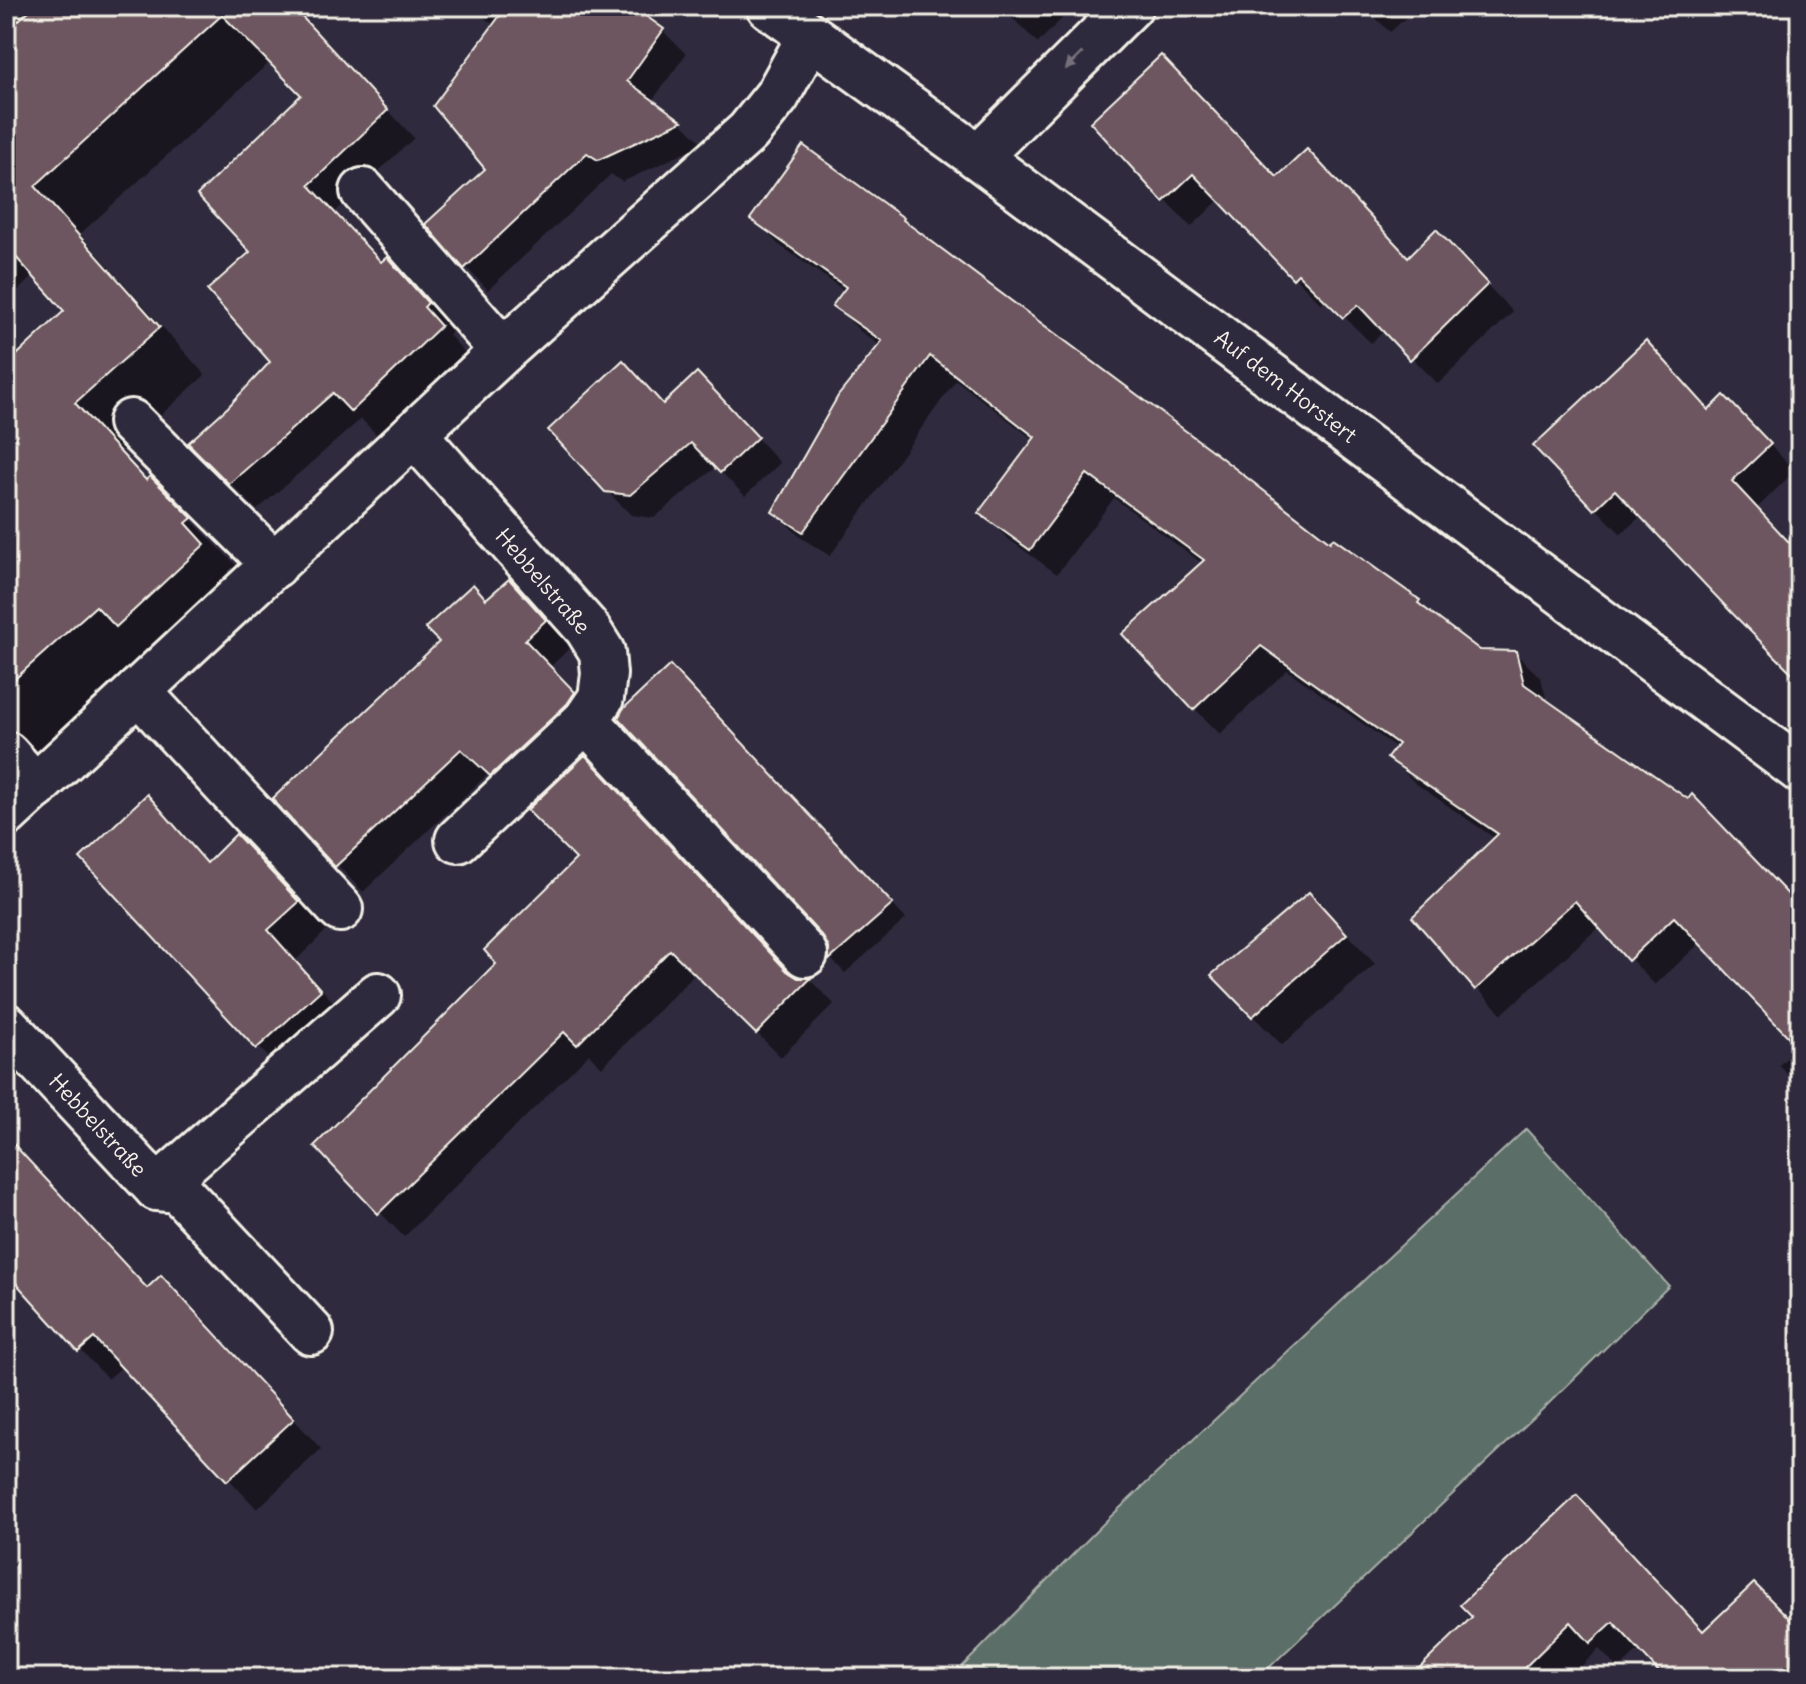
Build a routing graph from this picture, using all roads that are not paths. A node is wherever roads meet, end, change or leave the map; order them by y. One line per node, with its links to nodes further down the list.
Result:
1 (769, 6): 3 (street, Auf dem Horstert)
2 (1130, 6): 4 (street, one-way to 4)
3 (810, 36): 4 (street, Auf dem Horstert); 6 (street)
4 (978, 157): 13 (street, Auf dem Horstert)
5 (363, 191): 6 (street)
6 (503, 351): 8 (street)
7 (131, 422): 9 (street)
8 (414, 434): 9 (street); 11 (street, Hebbelstraße)
9 (275, 565): 10 (street)
10 (138, 691): 14 (street); 16 (street)
11 (586, 720): 15 (street, Hebbelstraße); 17 (street)
12 (6, 754): 14 (street)
13 (1800, 770)
14 (21, 800)
15 (458, 840)
16 (340, 909)
17 (805, 954)
18 (378, 995): 20 (street, Hebbelstraße)
19 (6, 1026): 20 (street, Hebbelstraße)
20 (157, 1188): 21 (street, Hebbelstraße)
21 (311, 1332)

